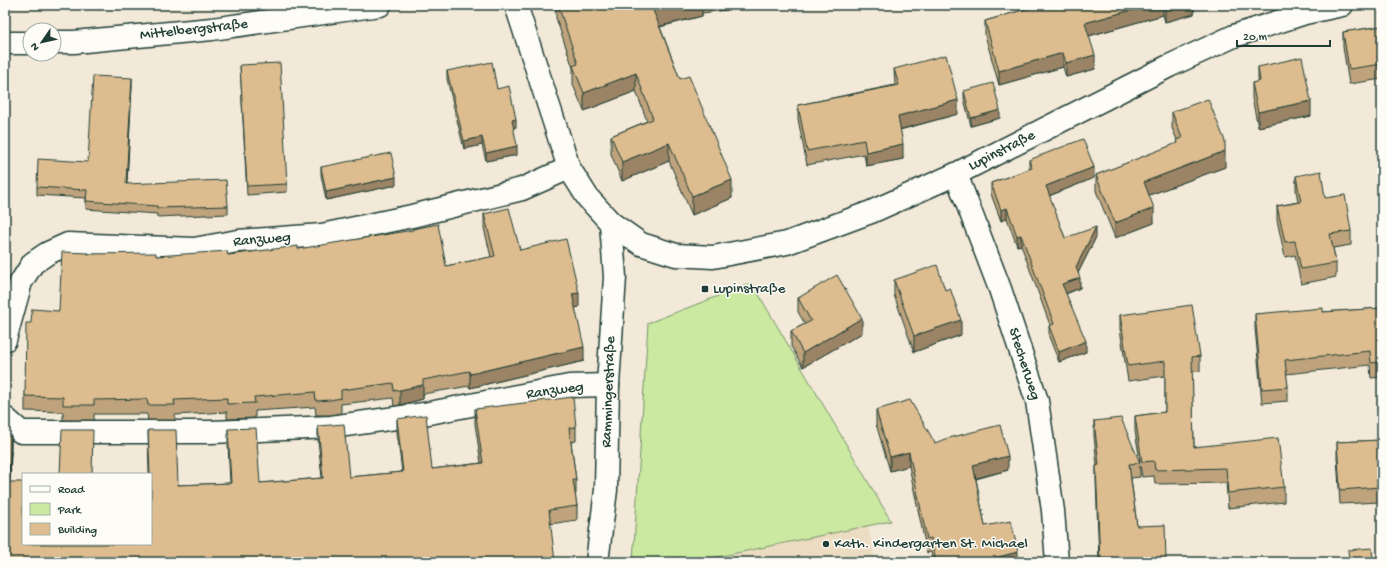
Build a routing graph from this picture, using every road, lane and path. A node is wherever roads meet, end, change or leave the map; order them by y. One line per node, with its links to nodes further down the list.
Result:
1 (380, 5): 4 (street, Mittelbergstraße)
2 (516, 5): 7 (street, Lupinstraße)
3 (1342, 5): 8 (street, Lupinstraße)
4 (62, 42)
5 (5, 43): 6 (street)
6 (22, 43)
7 (569, 168): 9 (street, Lupinstraße); 10 (street, Ranzweg)
8 (956, 174): 9 (street, Lupinstraße); 14 (street, Stecherweg)
9 (611, 223): 11 (street, Rammingerstraße)
10 (5, 340)
11 (608, 385): 12 (street, Ranzweg); 13 (street, Rammingerstraße)
12 (5, 418)
13 (597, 562)
14 (1057, 562)

